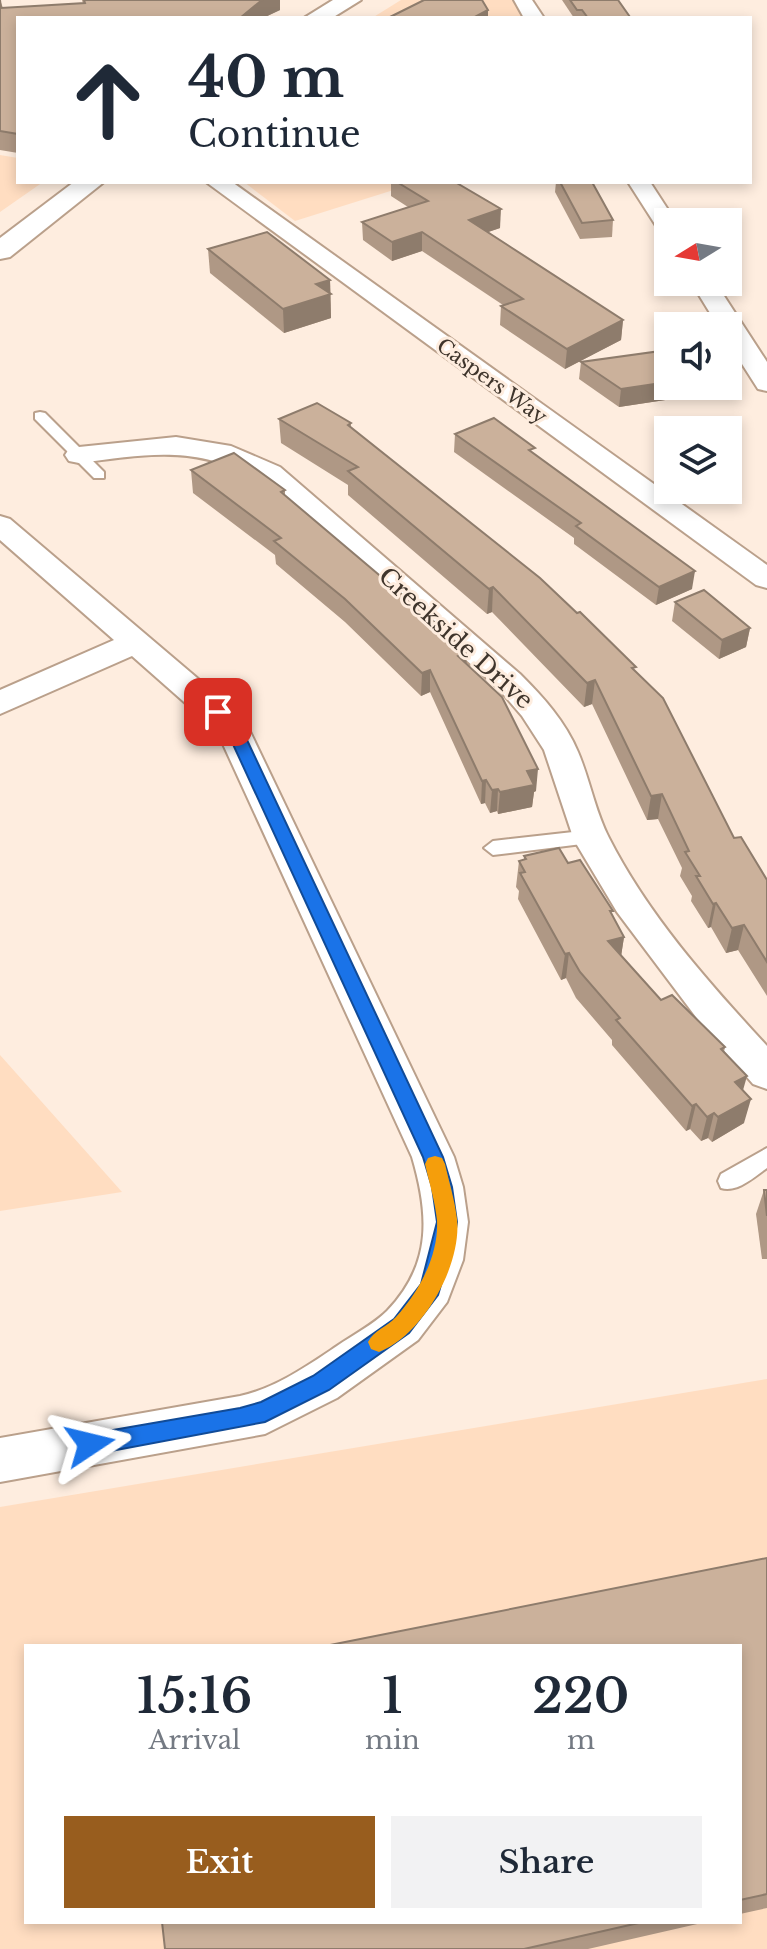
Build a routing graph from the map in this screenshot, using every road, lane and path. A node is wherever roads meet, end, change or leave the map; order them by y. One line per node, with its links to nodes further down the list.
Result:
1 (352, 6): 2 (main road)
2 (321, 16)
3 (88, 184): 7 (main road)
4 (220, 184): 13 (street, Caspers Way)
5 (640, 184): 6 (street)
6 (656, 208)
7 (0, 251)
8 (713, 296): 9 (street)
9 (763, 367)
10 (40, 416): 11 (lane)
11 (89, 465): 16 (street, Creekside Drive)
12 (0, 525): 14 (street)
13 (767, 579)
14 (136, 642): 15 (street); 21 (street)
15 (0, 703)
16 (591, 837): 17 (lane); 18 (street, Creekside Drive)
17 (493, 848)
18 (767, 1073)
19 (767, 1157): 20 (lane)
20 (729, 1181)
21 (0, 1460)

